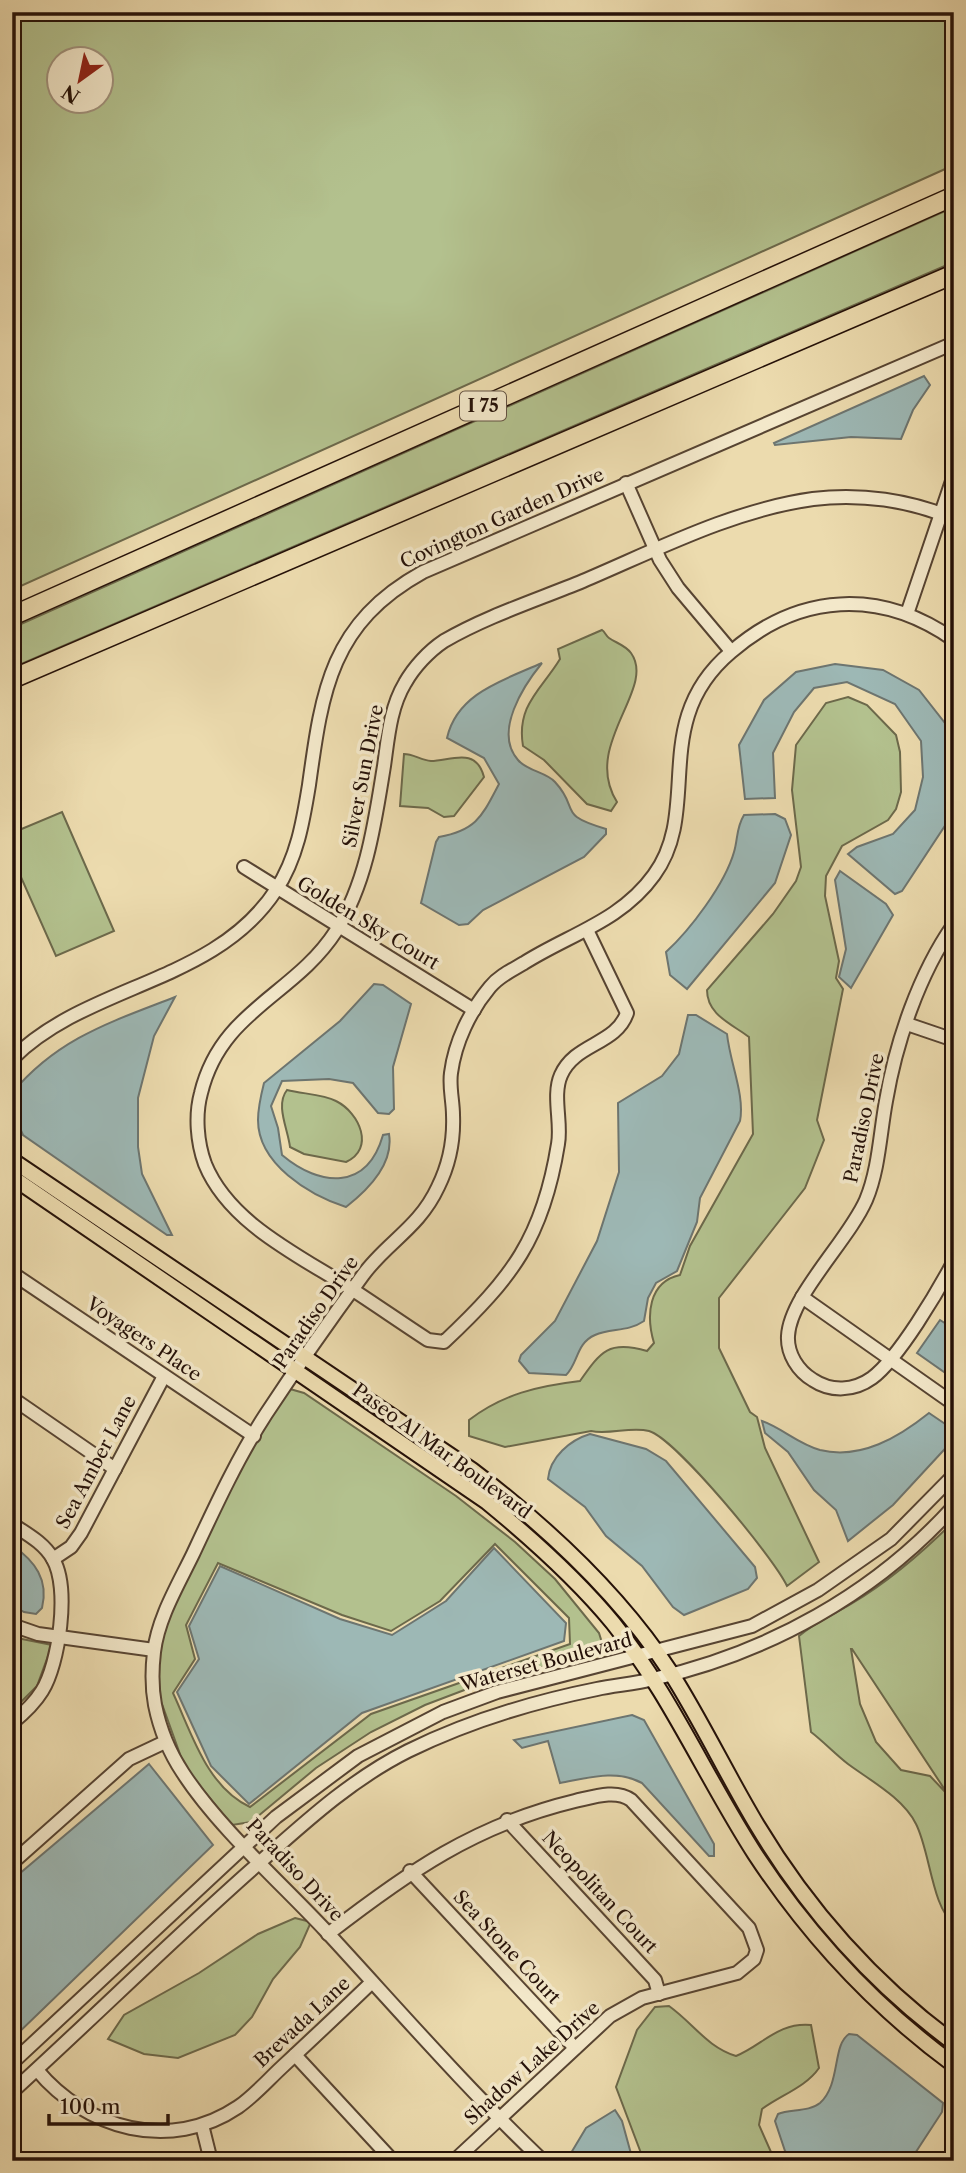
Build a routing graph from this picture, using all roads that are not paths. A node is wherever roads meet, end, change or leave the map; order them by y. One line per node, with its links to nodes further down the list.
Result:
1 (954, 196): 9 (highway, I 75)
2 (954, 274): 12 (highway)
3 (954, 343): 5 (street, Covington Garden Drive)
4 (954, 475): 6 (street)
5 (626, 483): 7 (street); 14 (street, Covington Garden Drive)
6 (948, 516): 7 (street, Silver Sun Drive); 8 (street)
7 (656, 550): 11 (street); 16 (street, Silver Sun Drive)
8 (907, 614): 10 (street, Paradiso Drive); 11 (street, Paradiso Drive)
9 (12, 616)
10 (954, 640)
11 (731, 651): 17 (street, Paradiso Drive)
12 (12, 679)
13 (244, 867): 14 (street, Golden Sky Court)
14 (276, 890): 16 (street, Golden Sky Court); 21 (street, Covington Garden Drive)
15 (954, 924): 19 (street, Paradiso Drive)
16 (338, 927): 18 (street, Golden Sky Court); 26 (street, Silver Sun Drive)
17 (587, 930): 18 (street, Paradiso Drive); 26 (street, Silver Sun Drive)
18 (474, 1010): 26 (street, Paradiso Drive)
19 (907, 1024): 20 (street); 27 (street, Paradiso Drive)
20 (954, 1040)
21 (12, 1059)
22 (12, 1160): 28 (main road, Paseo Al Mar Boulevard)
23 (12, 1177): 30 (main road, Paseo Al Mar Boulevard)
24 (954, 1261): 29 (street)
25 (12, 1273): 31 (street, Voyagers Place)
26 (353, 1290): 28 (street, Paradiso Drive)
27 (802, 1297): 29 (street); 29 (street, Paradiso Drive)
28 (306, 1359): 30 (street, Paradiso Drive); 43 (main road, Paseo Al Mar Boulevard)
29 (889, 1359): 33 (street)
30 (297, 1373): 34 (street, Paradiso Drive); 44 (main road, Paseo Al Mar Boulevard)
31 (164, 1376): 34 (street, Voyagers Place); 35 (street, Sea Amber Lane)
32 (12, 1398): 35 (street)
33 (954, 1404)
34 (254, 1436): 42 (street, Paradiso Drive)
35 (115, 1469): 39 (street, Sea Amber Lane)
36 (954, 1475): 43 (street, Waterset Boulevard)
37 (954, 1506): 45 (street, Waterset Boulevard)
38 (12, 1524): 39 (street)
39 (53, 1559): 41 (street)
40 (12, 1625): 41 (street)
41 (58, 1637): 42 (street); 47 (street)
42 (154, 1650): 48 (street, Paradiso Drive)
43 (657, 1653): 44 (street, Waterset Boulevard); 45 (main road, Paseo Al Mar Boulevard)
44 (638, 1656): 46 (main road, Paseo Al Mar Boulevard); 50 (street, Waterset Boulevard)
45 (671, 1674): 46 (street, Waterset Boulevard); 57 (main road, Paseo Al Mar Boulevard)
46 (654, 1679): 51 (street, Waterset Boulevard); 61 (main road, Paseo Al Mar Boulevard)
47 (12, 1723)
48 (165, 1742): 50 (street, Paradiso Drive); 52 (street)
49 (507, 1820): 53 (street, Shadow Lake Drive); 56 (street, Neopolitan Court); 56 (street, Shadow Lake Drive)
50 (245, 1846): 51 (street, Paradiso Drive); 60 (street, Waterset Boulevard)
51 (260, 1862): 54 (street, Paradiso Drive); 62 (street, Waterset Boulevard)
52 (12, 1863)
53 (410, 1871): 54 (street, Shadow Lake Drive); 58 (street, Sea Stone Court)
54 (328, 1934): 55 (street, Paradiso Drive)
55 (372, 1982): 59 (street, Brevada Lane); 64 (street, Paradiso Drive)
56 (659, 1994): 58 (street, Shadow Lake Drive)
57 (954, 2043)
58 (575, 2048): 64 (street, Shadow Lake Drive)
59 (295, 2055): 65 (street, Brevada Lane); 67 (street)
60 (12, 2063)
61 (954, 2065)
62 (37, 2070): 63 (street, Waterset Boulevard); 65 (street, Brevada Lane)
63 (12, 2092)
64 (500, 2118): 68 (street, Shadow Lake Drive); 69 (street, Paradiso Drive)
65 (202, 2125): 66 (street)
66 (211, 2161)
67 (393, 2161)
68 (454, 2161)
69 (543, 2161)

